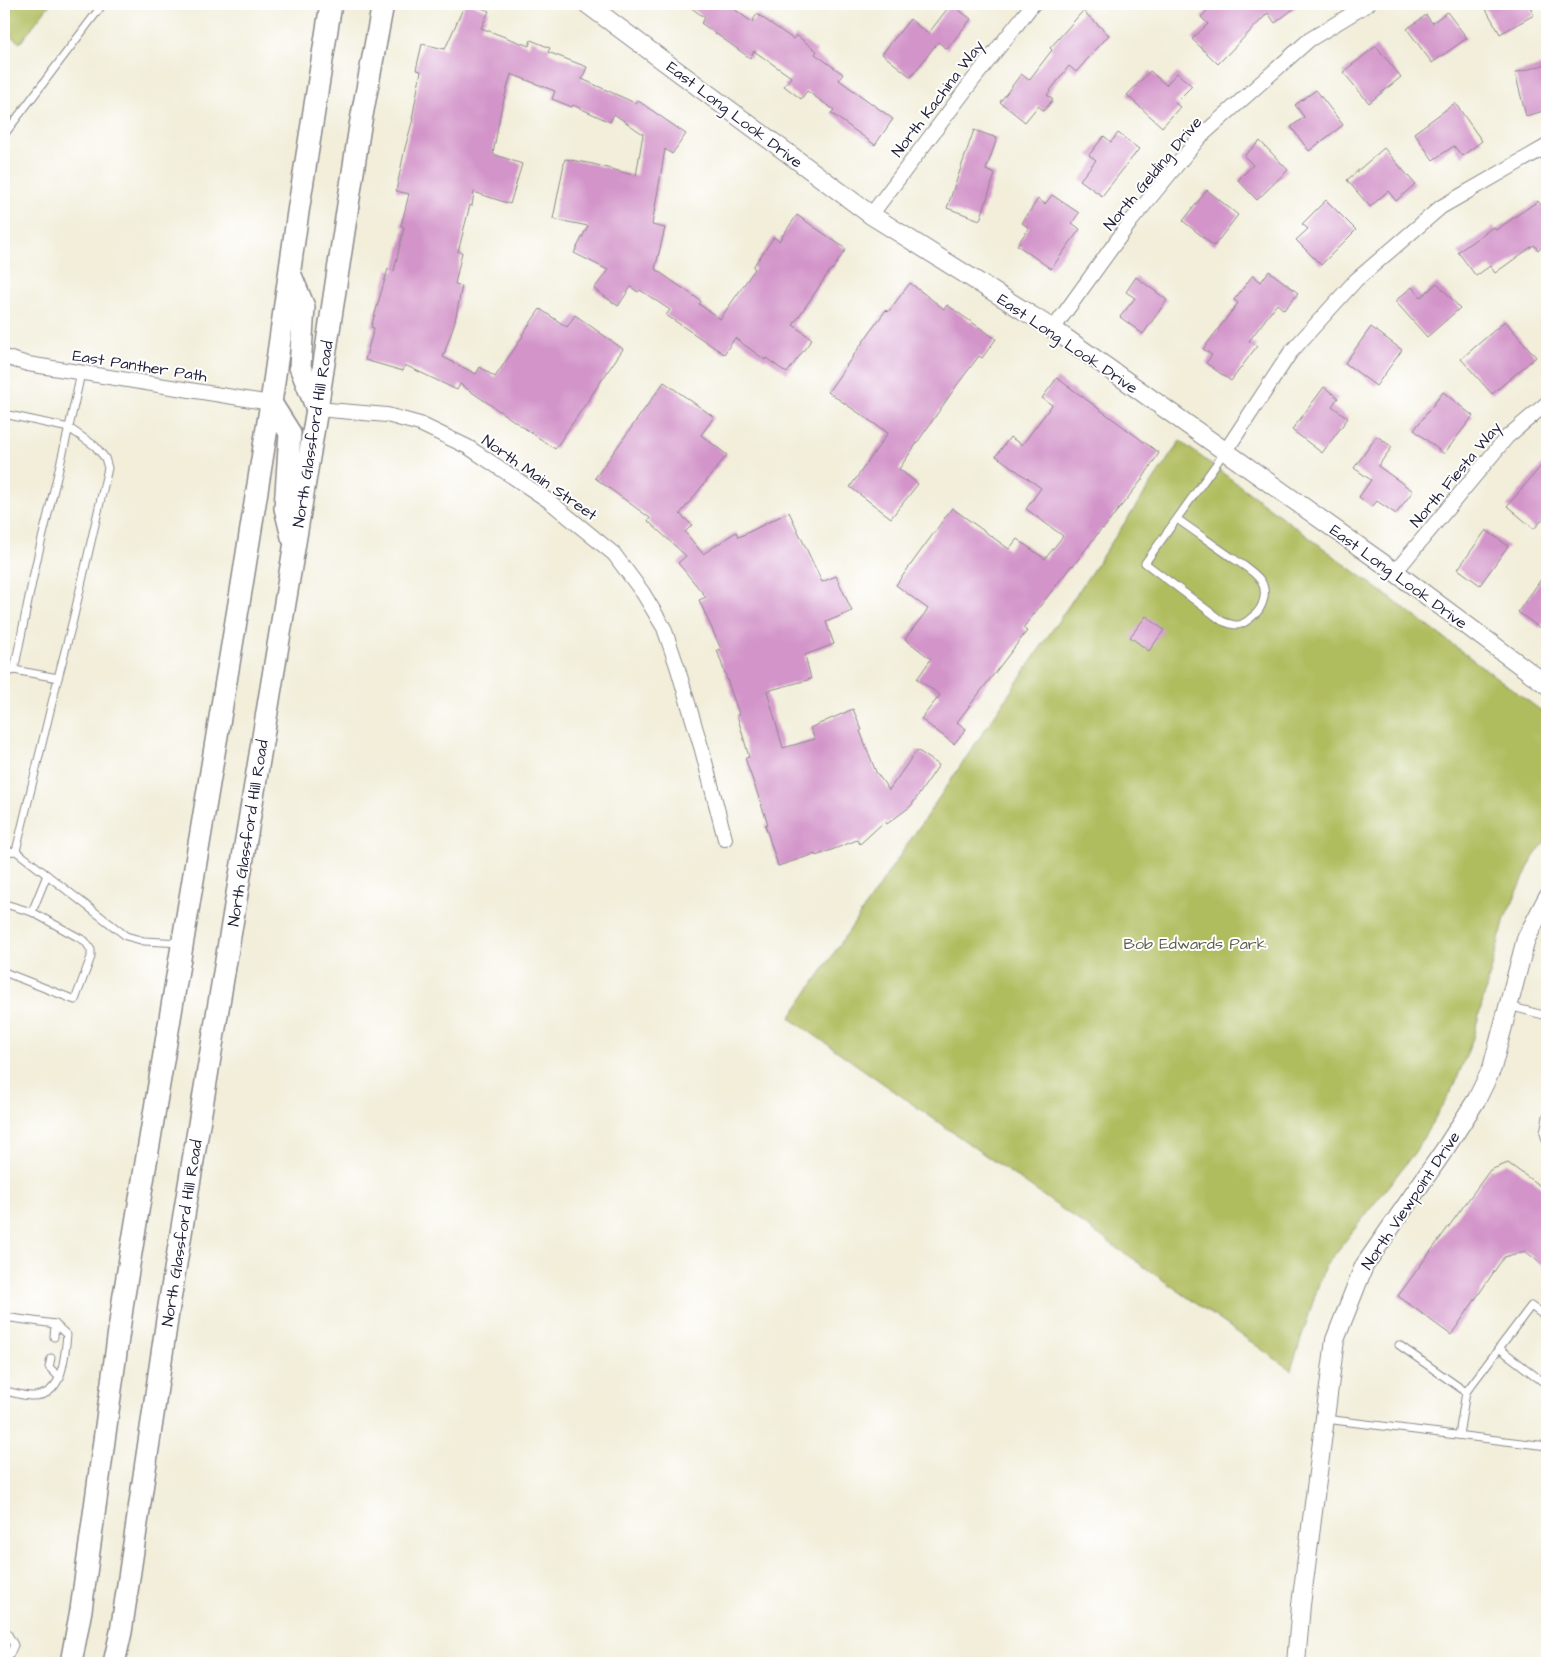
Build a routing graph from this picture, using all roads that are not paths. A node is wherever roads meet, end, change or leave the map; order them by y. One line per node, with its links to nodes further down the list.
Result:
1 (103, 4): 7 (lane)
2 (331, 4): 10 (main road)
3 (383, 4): 16 (main road, North Glassford Hill Road)
4 (587, 4): 9 (street, East Long Look Drive)
5 (1033, 4): 9 (street, North Kachina Way)
6 (1368, 4): 11 (street, North Gelding Drive)
7 (4, 135)
8 (1547, 146): 19 (street)
9 (872, 216): 11 (street, East Long Look Drive)
10 (290, 273): 15 (main road); 16 (main road)
11 (1054, 329): 19 (street, East Long Look Drive)
12 (4, 356): 13 (street, East Panther Path)
13 (81, 373): 15 (street, East Panther Path); 18 (lane)
14 (1547, 403): 22 (street, North Fiesta Way)
15 (271, 404): 21 (main road); 34 (main road)
16 (317, 409): 21 (main road, North Glassford Hill Road); 27 (street, North Main Street)
17 (4, 414): 18 (lane)
18 (68, 428): 23 (lane); 25 (lane)
19 (1225, 452): 20 (lane); 22 (street, East Long Look Drive)
20 (1177, 519): 20 (lane)
21 (294, 547): 57 (main road, North Glassford Hill Road)
22 (1395, 572): 26 (street, East Long Look Drive)
23 (14, 670): 24 (lane); 25 (lane)
24 (4, 674)
25 (58, 678): 28 (lane)
26 (1547, 685)
27 (725, 839)
28 (16, 850): 29 (lane); 30 (lane)
29 (4, 852)
30 (47, 874): 33 (lane); 34 (lane)
31 (1547, 898): 36 (street, North Viewpoint Drive)
32 (4, 905): 33 (lane)
33 (32, 912): 35 (lane)
34 (182, 943): 56 (main road)
35 (4, 972)
36 (1508, 1006): 37 (lane); 51 (street, North Viewpoint Drive)
37 (1547, 1016)
38 (1547, 1116): 39 (lane)
39 (1547, 1143)
40 (4, 1317): 42 (lane)
41 (1547, 1318): 45 (lane)
42 (56, 1324): 43 (lane); 47 (lane)
43 (54, 1337)
44 (1398, 1345): 50 (lane)
45 (1499, 1348): 48 (lane); 50 (lane)
46 (51, 1358): 47 (lane)
47 (60, 1378): 49 (lane)
48 (1547, 1385)
49 (4, 1391)
50 (1466, 1392): 52 (lane)
51 (1325, 1419): 52 (lane); 58 (street, North Viewpoint Drive)
52 (1459, 1435): 53 (lane)
53 (1547, 1446)
54 (4, 1630): 55 (lane)
55 (6, 1663)
56 (71, 1663)
57 (114, 1663)
58 (1296, 1663)

